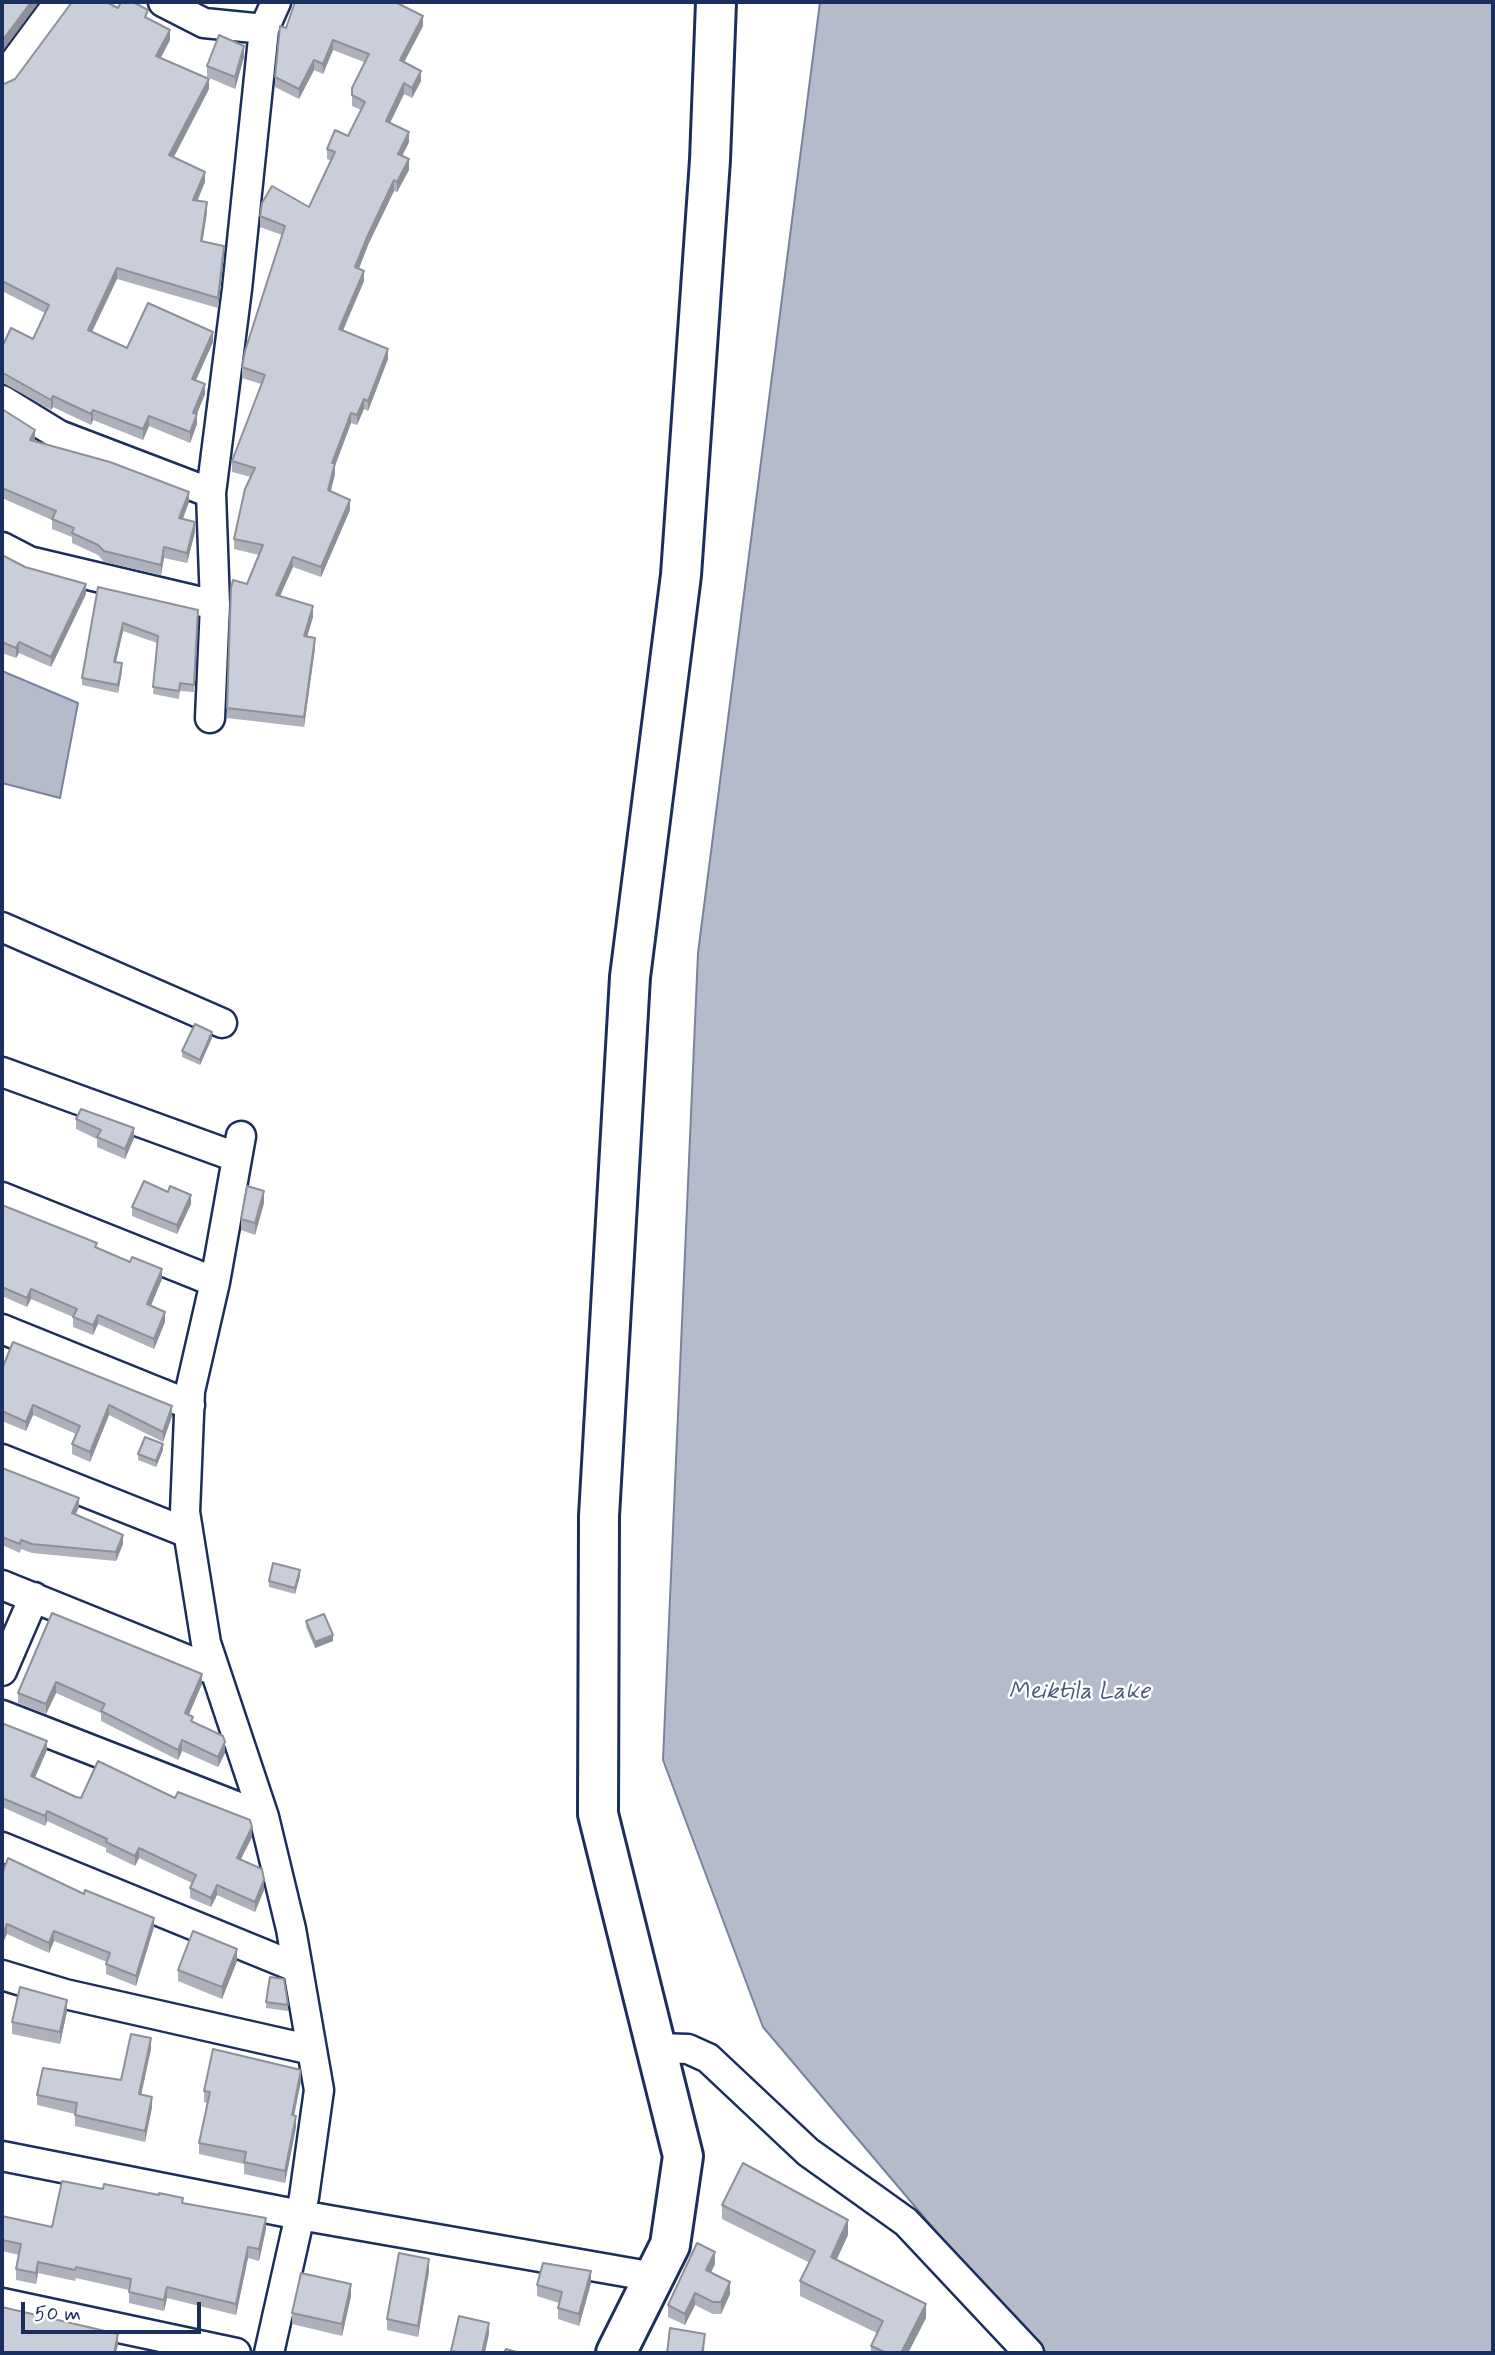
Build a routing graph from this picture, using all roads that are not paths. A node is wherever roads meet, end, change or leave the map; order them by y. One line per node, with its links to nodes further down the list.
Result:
1 (59, 2): 6 (street)
2 (163, 2): 5 (street)
3 (276, 2): 5 (street)
4 (716, 2): 30 (main road)
5 (264, 29): 8 (street)
6 (2, 79)
7 (2, 400): 8 (street)
8 (211, 493): 10 (street)
9 (2, 547): 10 (street)
10 (215, 605): 11 (street)
11 (210, 718)
12 (2, 927): 13 (street)
13 (222, 1023)
14 (2, 1072): 16 (street)
15 (2, 1197): 16 (street)
16 (215, 1282): 18 (street)
17 (2, 1329): 18 (street)
18 (190, 1405): 20 (street)
19 (2, 1459): 20 (street)
20 (188, 1533): 24 (street)
21 (2, 1585): 22 (street)
22 (34, 1597): 23 (street); 24 (street)
23 (2, 1671)
24 (215, 1671): 26 (street)
25 (2, 1715): 26 (street)
26 (264, 1817): 28 (street)
27 (2, 1847): 28 (street)
28 (298, 1968): 31 (street)
29 (2, 1975): 31 (street)
30 (656, 2048): 34 (main road); 39 (street)
31 (312, 2050): 33 (street)
32 (2, 2156): 33 (street)
33 (300, 2215): 34 (street); 37 (street)
34 (654, 2277): 38 (main road)
35 (2, 2303): 36 (street)
36 (236, 2353)
37 (269, 2353)
38 (615, 2353)
39 (1029, 2353)

